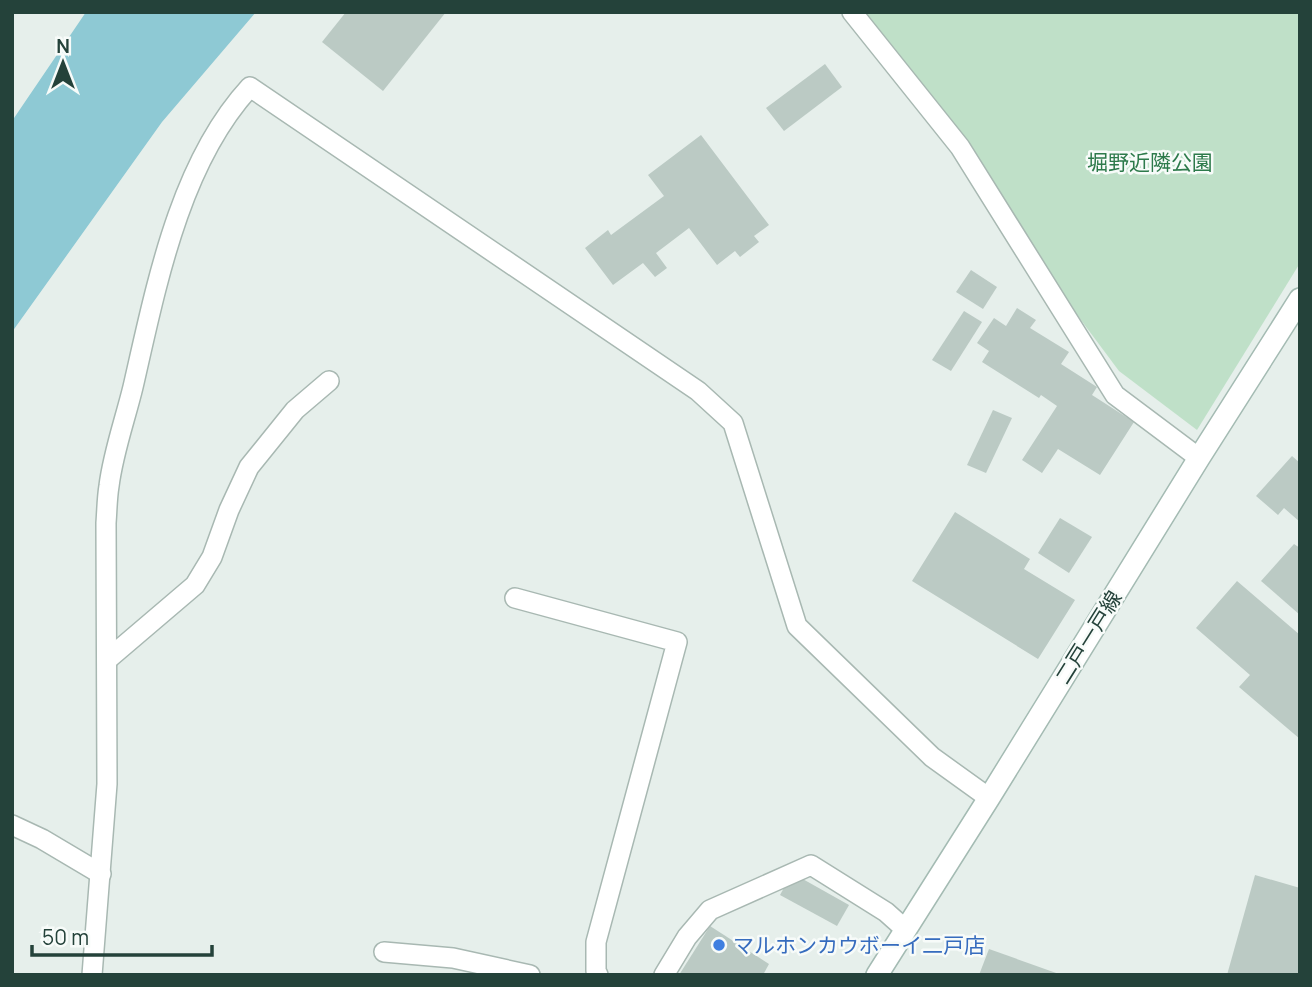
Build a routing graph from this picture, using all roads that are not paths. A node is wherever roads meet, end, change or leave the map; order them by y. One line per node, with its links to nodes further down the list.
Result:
1 (852, 12): 4 (street)
2 (1300, 299): 4 (main road, 二戸一戸線)
3 (329, 381): 6 (street)
4 (1199, 458): 7 (main road, 二戸一戸線)
5 (514, 598): 14 (street)
6 (107, 660): 7 (street); 9 (street)
7 (989, 798): 10 (main road, 二戸一戸線)
8 (12, 825): 9 (street)
9 (101, 874): 12 (street)
10 (905, 929): 15 (street); 16 (main road, 二戸一戸線)
11 (384, 953): 13 (street)
12 (92, 975)
13 (530, 975)
14 (598, 975)
15 (664, 975)
16 (877, 975)

